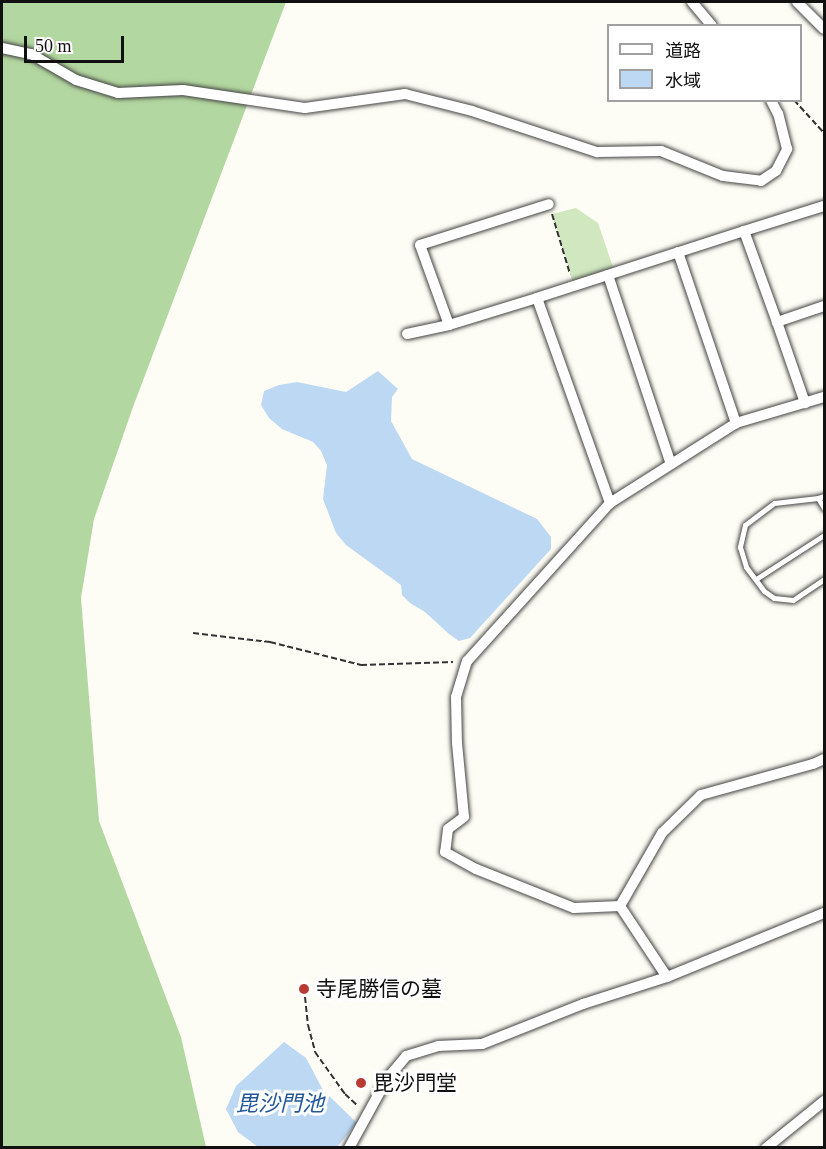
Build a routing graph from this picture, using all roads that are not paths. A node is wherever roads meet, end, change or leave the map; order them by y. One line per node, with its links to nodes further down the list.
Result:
1 (692, 2): 3 (street)
2 (797, 2): 4 (street)
3 (710, 24)
4 (825, 29)
5 (2, 48): 6 (street)
6 (772, 102)
7 (549, 204): 15 (street)
8 (825, 206): 9 (street)
9 (744, 231): 10 (street); 14 (street)
10 (678, 252): 11 (street); 19 (street)
11 (608, 275): 12 (street); 20 (street)
12 (537, 298): 15 (street); 22 (street)
13 (825, 306): 14 (street)
14 (777, 322): 18 (street)
15 (449, 325): 16 (street)
16 (407, 334)
17 (825, 397): 18 (street)
18 (805, 403): 19 (street)
19 (736, 423): 20 (street)
20 (671, 464): 22 (street)
21 (821, 497): 23 (lane); 25 (lane)
22 (610, 503): 28 (street)
23 (825, 508)
24 (825, 535): 25 (lane)
25 (756, 579): 26 (lane)
26 (825, 579)
27 (825, 759): 28 (street)
28 (620, 906): 30 (street)
29 (825, 913): 30 (street)
30 (667, 977): 32 (street)
31 (825, 1101): 33 (street)
32 (349, 1148)
33 (766, 1148)

